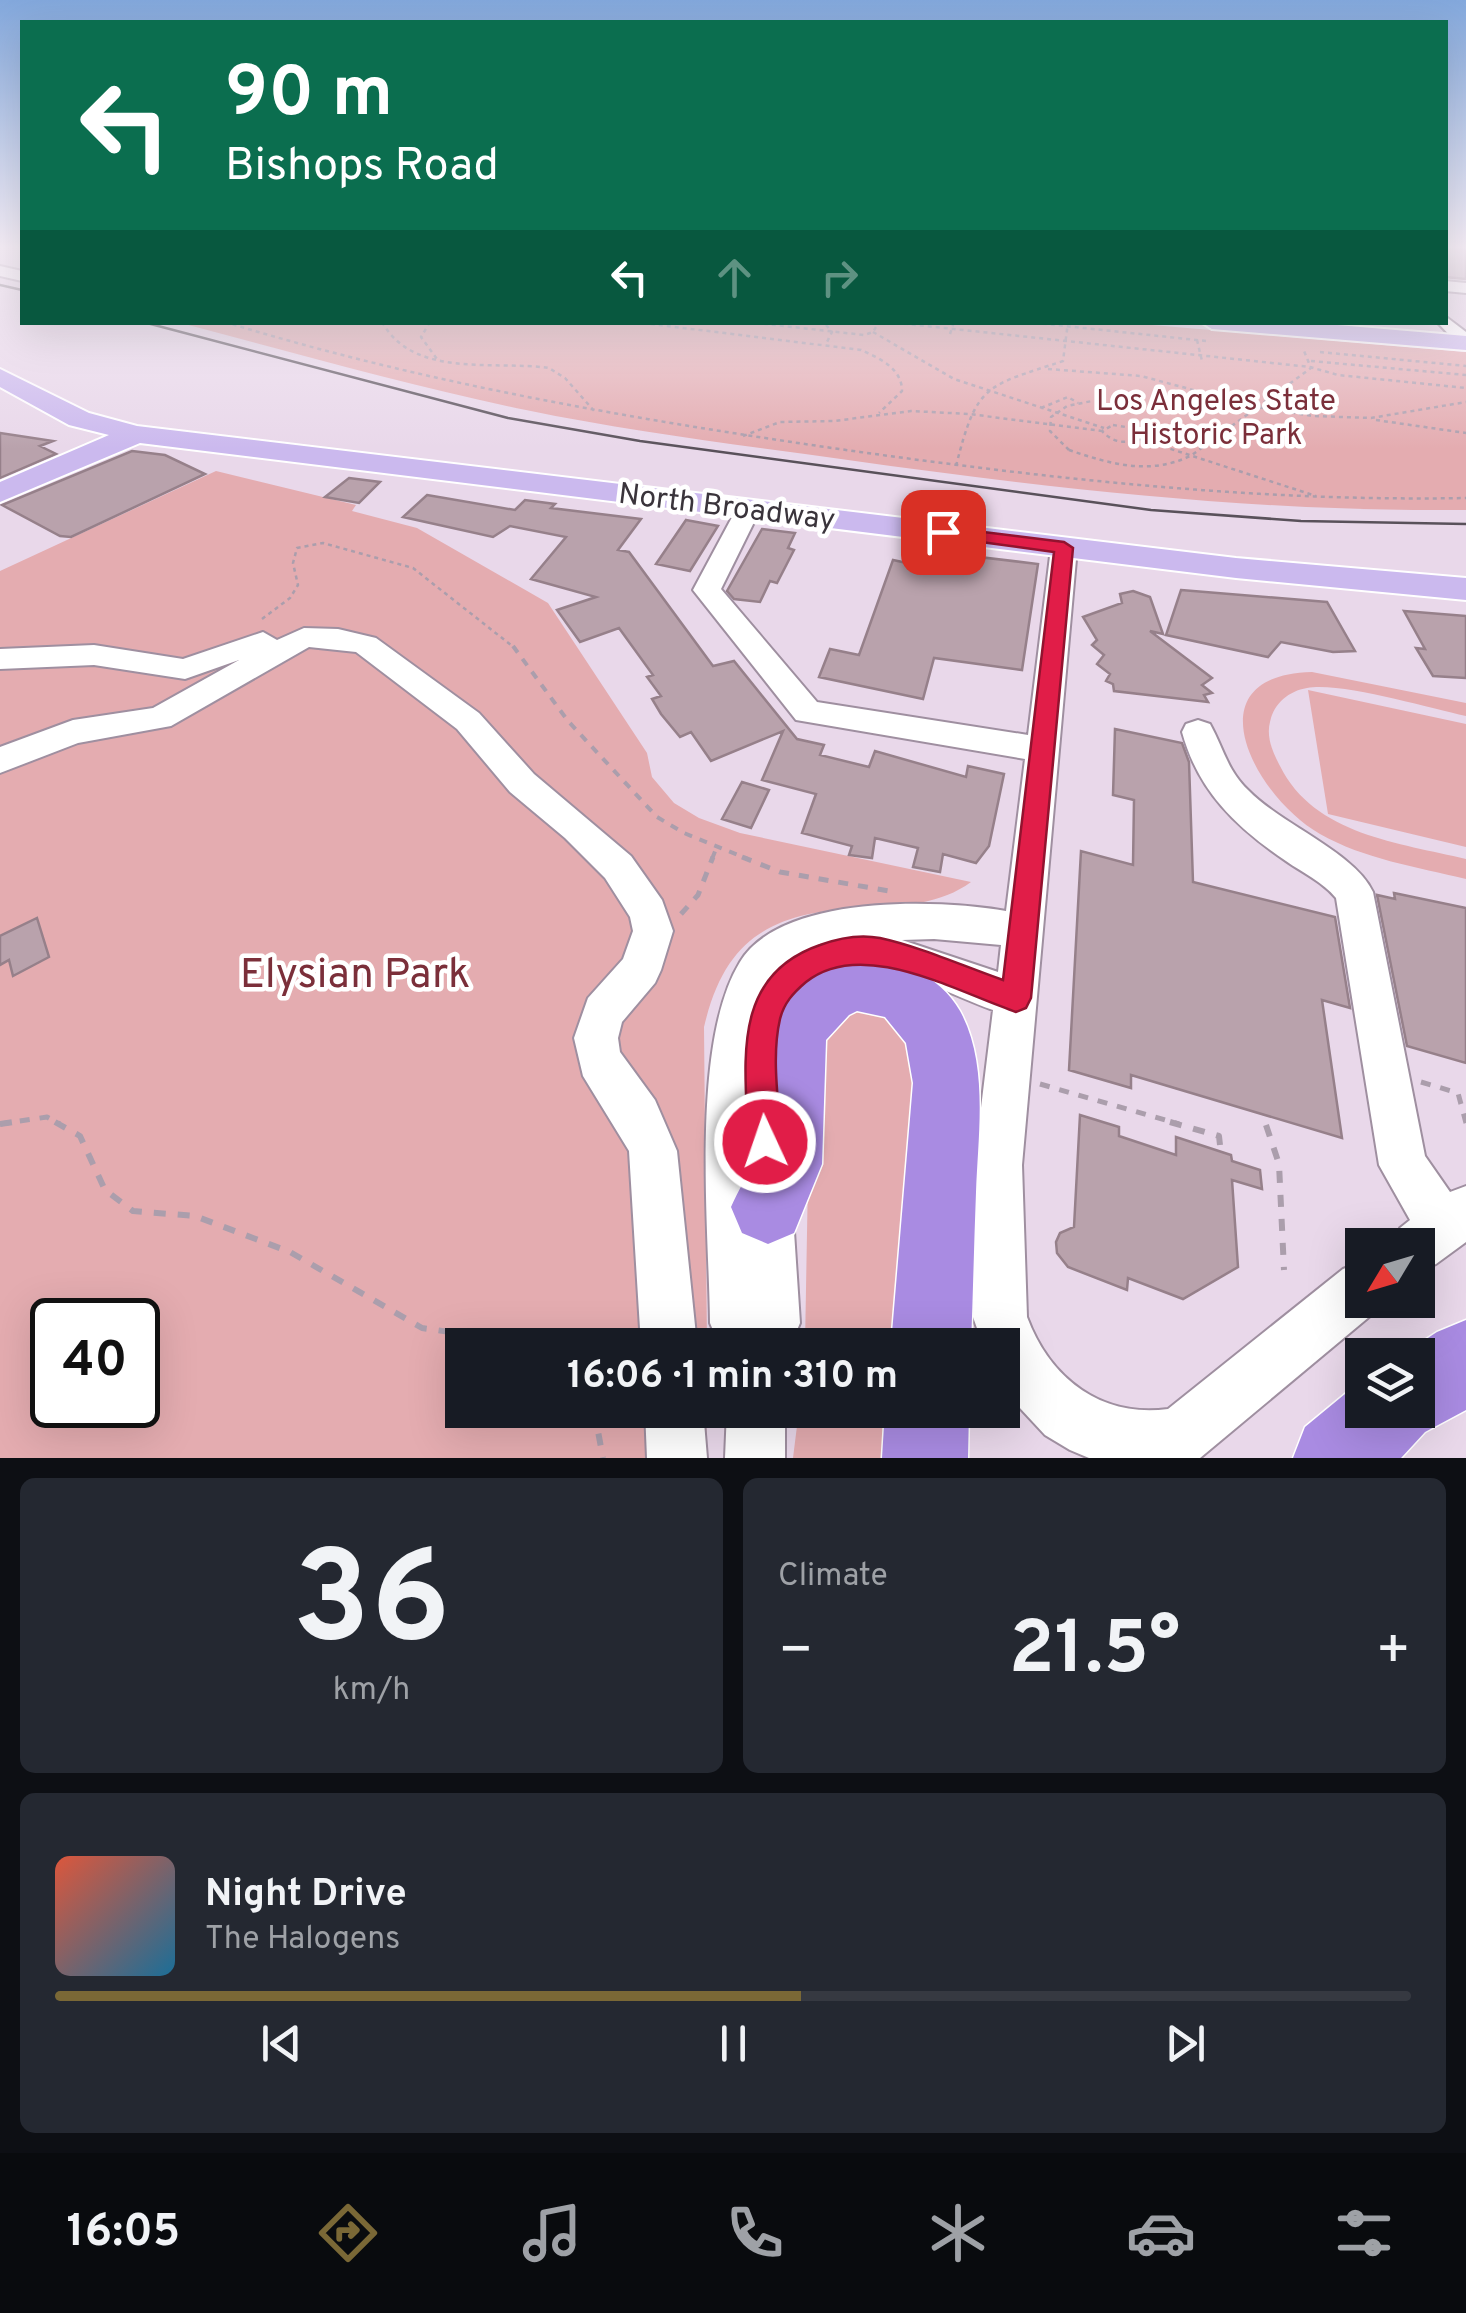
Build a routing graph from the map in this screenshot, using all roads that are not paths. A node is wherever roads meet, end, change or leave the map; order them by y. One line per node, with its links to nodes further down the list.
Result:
1 (1205, 331): 2 (main road)
2 (1295, 334): 3 (main road)
3 (1465, 342)
4 (1, 379): 5 (main road, North Broadway)
5 (137, 434): 6 (main road); 7 (main road, North Broadway)
6 (0, 494)
7 (749, 508): 8 (main road, North Broadway); 13 (street)
8 (1064, 548): 9 (main road, North Broadway); 13 (street)
9 (1466, 589)
10 (304, 636): 11 (street); 14 (street); 20 (street)
11 (0, 658)
12 (1198, 732): 18 (street)
13 (1042, 750): 15 (street)
14 (0, 760)
15 (1023, 932): 16 (street); 21 (street)
16 (1016, 998): 17 (street); 19 (street)
17 (768, 1207): 22 (street); 23 (highway)
18 (1442, 1228)
19 (1345, 1302)
20 (668, 1328)
21 (741, 1328)
22 (770, 1328)
23 (932, 1328)
24 (1466, 1361): 25 (highway)
25 (1435, 1382)
26 (675, 1428): 30 (street)
27 (756, 1428): 31 (street)
28 (926, 1428): 32 (highway)
29 (1371, 1428): 33 (highway)
30 (677, 1458)
31 (755, 1458)
32 (924, 1458)
33 (1336, 1458)

